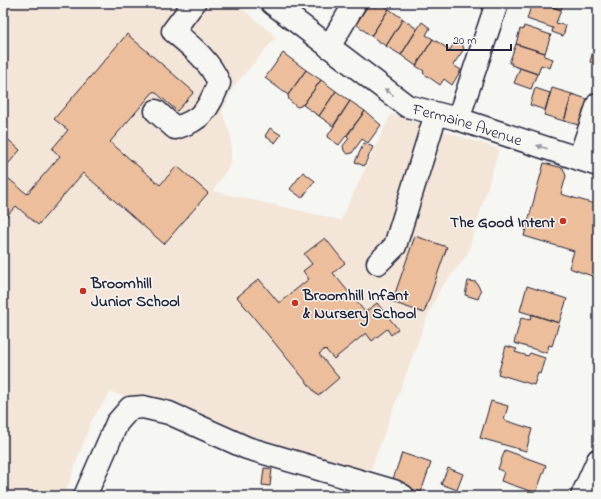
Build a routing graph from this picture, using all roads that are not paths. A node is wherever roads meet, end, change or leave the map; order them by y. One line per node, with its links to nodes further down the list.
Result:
1 (194, 3): 7 (street)
2 (272, 3): 5 (street, Fermaine Avenue)
3 (355, 3): 5 (street)
4 (497, 3): 9 (street)
5 (329, 46): 8 (street, Fermaine Avenue, one-way to 5)
6 (598, 104): 10 (street)
7 (156, 111)
8 (436, 114): 9 (street, Fermaine Avenue); 11 (street)
9 (458, 119): 10 (street, Fermaine Avenue, one-way to 9)
10 (589, 162)
11 (378, 263)
12 (598, 460): 15 (street)
13 (85, 496): 14 (street)
14 (404, 496)
15 (582, 496)

